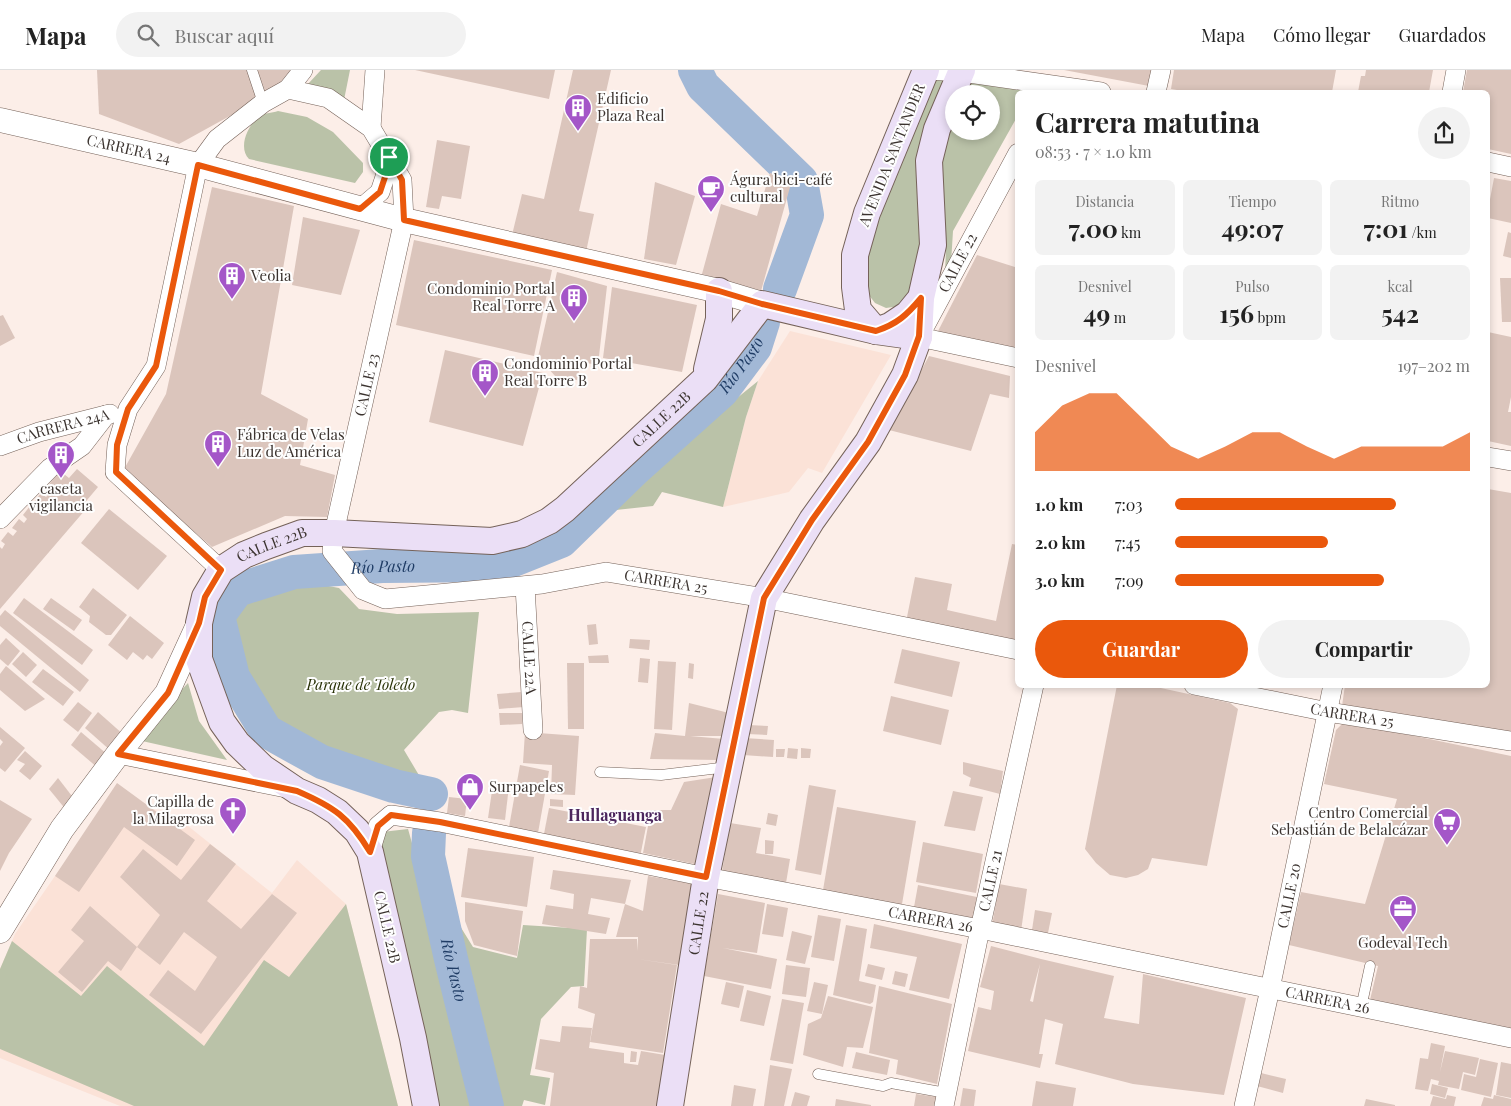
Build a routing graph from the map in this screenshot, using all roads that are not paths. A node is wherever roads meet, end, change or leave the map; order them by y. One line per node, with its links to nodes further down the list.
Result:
1 (252, 70): 13 (lane)
2 (303, 70): 8 (street)
3 (375, 70): 15 (street)
4 (927, 70): 7 (street); 23 (main road, AVENIDA SANTANDER)
5 (1161, 70): 11 (street)
6 (1456, 70): 12 (street)
7 (962, 71): 9 (street); 25 (main road)
8 (288, 89): 13 (street); 15 (street)
9 (1052, 89): 10 (street)
10 (1069, 90)
11 (1156, 90)
12 (1452, 90)
13 (263, 103): 19 (street)
14 (0, 120): 19 (street, CARRERA 24)
15 (371, 128): 16 (street, CALLE 23)
16 (389, 157): 21 (street); 22 (street, CALLE 23)
17 (1015, 160): 29 (street, CALLE 22)
18 (1490, 162): 20 (street)
19 (198, 165): 21 (street, CARRERA 24); 32 (street)
20 (1511, 167)
21 (360, 209): 22 (street, CARRERA 24)
22 (404, 220): 24 (street, CARRERA 24); 38 (street, CALLE 23)
23 (855, 255): 27 (main road); 28 (main road, AVENIDA SANTANDER)
24 (719, 291): 26 (street, CARRERA 24); 31 (main road)
25 (921, 298): 28 (main road); 29 (main road)
26 (764, 305): 27 (main road, CARRERA 24); 31 (main road, CALLE 22B)
27 (809, 315): 28 (main road, CARRERA 24)
28 (876, 331): 29 (main road, CARRERA 24)
29 (919, 336): 30 (street, CARRERA 24); 41 (main road, CALLE 22)
30 (1015, 357)
31 (705, 379): 38 (main road, CALLE 22B)
32 (128, 409): 33 (street, CARRERA 24A); 39 (street)
33 (106, 415): 34 (street, CARRERA 24A); 37 (street)
34 (3, 448)
35 (1490, 457): 36 (street)
36 (1511, 461)
37 (0, 519)
38 (333, 542): 39 (main road, CALLE 22B); 40 (street, CARRERA 25)
39 (221, 570): 42 (main road, CALLE 22B)
40 (525, 586): 41 (street, CARRERA 25); 48 (street, CALLE 22A)
41 (764, 598): 43 (street, CARRERA 25); 51 (main road, CALLE 22)
42 (199, 623): 50 (street); 53 (main road, CALLE 22B)
43 (1015, 649)
44 (1033, 688): 56 (street, CALLE 21)
45 (1209, 688): 47 (street, CARRERA 25)
46 (1332, 688): 47 (street, CALLE 20)
47 (1328, 712): 49 (street, CARRERA 25); 59 (street, CALLE 20)
48 (533, 730)
49 (1511, 741)
50 (118, 754): 53 (street); 57 (street)
51 (729, 767): 52 (lane); 55 (main road, CALLE 22)
52 (600, 772)
53 (297, 791): 54 (main road, CALLE 22B)
54 (370, 852): 55 (street, CARRERA 26); 64 (main road, CALLE 22B)
55 (706, 877): 56 (street, CARRERA 26); 65 (main road, CALLE 22)
56 (980, 929): 59 (street, CARRERA 26); 63 (street, CALLE 21)
57 (0, 931)
58 (1370, 966): 60 (lane)
59 (1270, 989): 60 (street, CARRERA 26); 66 (street, CALLE 20)
60 (1361, 1008): 61 (street, CARRERA 26)
61 (1511, 1038)
62 (818, 1074): 63 (lane)
63 (945, 1100)
64 (426, 1106)
65 (670, 1106)
66 (1244, 1106)

